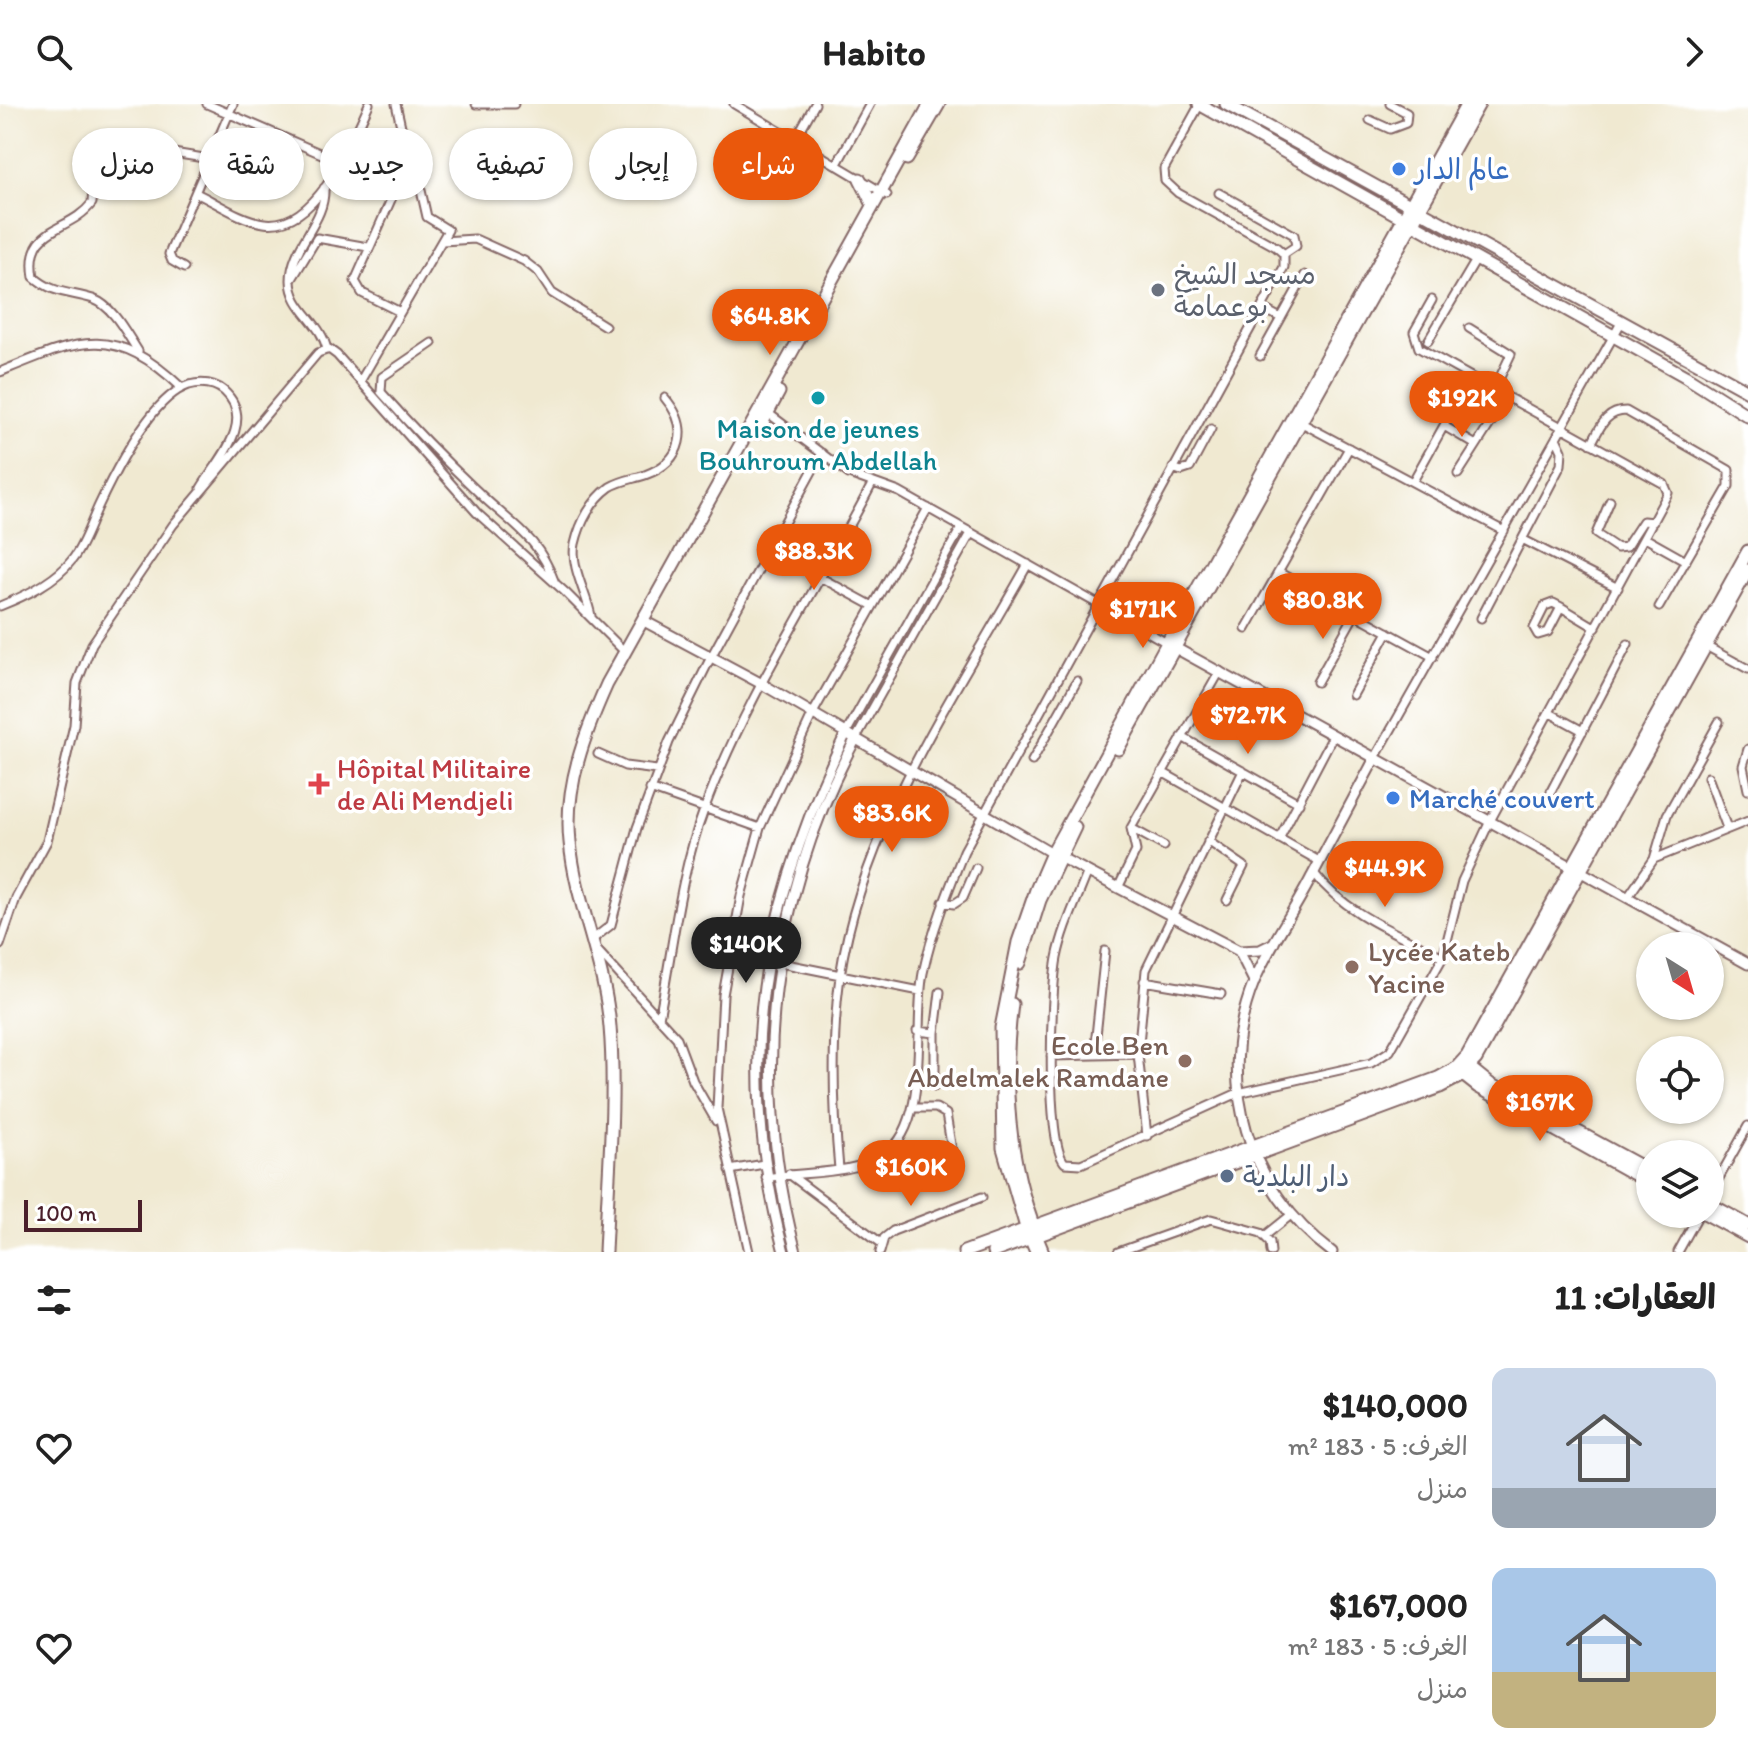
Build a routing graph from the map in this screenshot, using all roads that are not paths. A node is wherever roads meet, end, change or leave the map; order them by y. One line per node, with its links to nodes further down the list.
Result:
1 (207, 104): 18 (street)
2 (233, 104): 18 (street)
3 (369, 104): 21 (street)
4 (396, 104): 22 (street)
5 (476, 104): 6 (street)
6 (514, 104)
7 (734, 104): 23 (street)
8 (815, 104): 24 (street)
9 (870, 104): 28 (street)
10 (930, 104): 33 (main road)
11 (939, 104): 33 (main road)
12 (1200, 104): 40 (main road); 43 (street)
13 (1226, 104): 39 (main road)
14 (1390, 104): 17 (street)
15 (1467, 104): 39 (main road)
16 (1479, 104): 39 (main road)
17 (1402, 107): 19 (street)
18 (229, 113): 20 (street); 25 (street)
19 (1370, 120)
20 (223, 128)
21 (357, 128)
22 (401, 128)
23 (778, 128)
24 (802, 128)
25 (320, 153)
26 (824, 156): 28 (street)
27 (199, 157): 59 (street)
28 (837, 164): 29 (street)
29 (860, 179): 33 (street); 38 (main road)
30 (199, 186): 31 (street)
31 (196, 193): 32 (street); 45 (street)
32 (320, 193)
33 (884, 193): 38 (main road); 70 (main road)
34 (1219, 193): 43 (street)
35 (322, 200): 47 (street)
36 (390, 200): 42 (street)
37 (423, 200): 41 (street)
38 (873, 205): 112 (main road)
39 (1416, 207): 40 (main road); 52 (main road)
40 (1408, 221): 44 (main road); 72 (main road)
41 (442, 241): 50 (street); 53 (street)
42 (368, 247): 47 (street); 50 (street)
43 (1284, 254): 49 (street)
44 (1476, 260): 55 (main road); 56 (street)
45 (184, 268)
46 (1305, 275): 51 (street)
47 (291, 280): 58 (street)
48 (1432, 300): 64 (street)
49 (1262, 308): 51 (street); 82 (street)
50 (400, 312): 65 (street)
51 (1281, 318): 60 (street)
52 (1622, 321): 55 (street); 61 (main road)
53 (605, 326)
54 (1469, 328): 68 (street)
55 (1614, 336): 63 (main road); 76 (street)
56 (1428, 341)
57 (432, 343): 102 (street)
58 (327, 350): 65 (street); 87 (street)
59 (138, 351): 62 (street); 66 (street)
60 (1260, 356)
61 (1694, 360): 63 (main road); 67 (main road)
62 (0, 372)
63 (1685, 376): 71 (main road)
64 (1470, 379): 68 (street); 74 (street)
65 (361, 380): 102 (street)
66 (182, 388): 87 (street); 104 (street)
67 (1748, 391)
68 (1493, 392): 76 (street)
69 (665, 398): 110 (street)
70 (768, 413): 81 (street); 112 (main road)
71 (1748, 416)
72 (1297, 420): 80 (street); 118 (main road)
73 (1492, 421): 79 (street)
74 (1444, 426): 79 (street); 84 (street)
75 (1211, 429): 82 (street)
76 (1561, 429): 77 (street); 78 (street)
77 (1556, 438): 91 (street); 94 (street)
78 (1591, 444): 89 (street); 97 (street)
79 (1476, 445): 83 (street)
80 (1349, 448): 84 (street); 100 (street)
81 (822, 453): 85 (street); 95 (street)
82 (1173, 468): 106 (street)
83 (1458, 474)
84 (1413, 481): 91 (street)
85 (872, 484): 88 (street); 101 (street)
86 (1610, 501): 89 (street)
87 (191, 503): 175 (street)
88 (928, 508): 90 (street); 105 (street)
89 (1653, 522): 93 (street)
90 (961, 528): 92 (street); 134 (street)
91 (1504, 531): 121 (street)
92 (971, 533): 98 (street); 134 (street)
93 (1645, 538): 97 (street); 103 (street)
94 (1524, 540): 103 (street); 111 (street)
95 (770, 550): 101 (street); 120 (street)
96 (1748, 551): 116 (main road)
97 (1686, 561): 108 (street)
98 (1028, 564): 106 (street); 143 (street)
99 (1748, 570): 116 (main road)
100 (1280, 573): 109 (street); 114 (street)
101 (823, 579): 105 (street); 126 (street)
102 (556, 585): 110 (street)
103 (1618, 588): 113 (street)
104 (0, 606)
105 (873, 606): 128 (street)
106 (1096, 606): 118 (street); 130 (street)
107 (1561, 607): 107 (street); 113 (street)
108 (1659, 607)
109 (1355, 614): 115 (street); 125 (street)
110 (592, 618): 119 (street)
111 (1481, 618)
112 (644, 621): 119 (main road); 120 (street)
113 (1596, 628): 129 (street)
114 (1246, 629)
115 (1388, 632): 121 (street); 127 (street)
116 (1702, 643): 122 (street); 165 (main road)
117 (1628, 644): 133 (street)
118 (1170, 645): 123 (street); 161 (main road)
119 (625, 652): 174 (main road)
120 (711, 657): 126 (street); 141 (street)
121 (1433, 657): 139 (street)
122 (1748, 669)
123 (1220, 671): 135 (street); 136 (street)
124 (1077, 681): 132 (street)
125 (1317, 682)
126 (762, 684): 128 (street); 150 (street)
127 (1353, 695)
128 (813, 713): 134 (street); 155 (street)
129 (1550, 713): 133 (street); 153 (street)
130 (1036, 714): 132 (street); 152 (street)
131 (1719, 722): 162 (street)
132 (1053, 723): 140 (street)
133 (1583, 731): 148 (street)
134 (851, 735): 143 (street); 179 (street); 180 (street)
135 (1333, 736): 139 (street); 149 (street)
136 (1182, 737): 142 (street); 144 (street)
137 (1748, 749): 147 (street)
138 (598, 754): 141 (street)
139 (1375, 758): 153 (street); 163 (street)
140 (1032, 761)
141 (657, 770): 146 (street)
142 (1243, 771): 149 (street); 151 (street)
143 (912, 772): 152 (street); 182 (street)
144 (1162, 772): 151 (street); 156 (street)
145 (1708, 777): 157 (street)
146 (650, 789): 150 (street); 174 (street)
147 (1748, 790)
148 (1551, 791)
149 (1299, 803): 158 (street)
150 (704, 808): 155 (street); 188 (street)
151 (1224, 809): 158 (street); 159 (street)
152 (983, 813): 161 (street); 171 (street)
153 (1490, 821): 165 (street); 178 (street)
154 (1748, 821): 157 (street)
155 (760, 828): 200 (street)
156 (1131, 828): 160 (street); 168 (street)
157 (1727, 828): 162 (street)
158 (1279, 839): 163 (street)
159 (1208, 841): 170 (street); 172 (street)
160 (1164, 846)
161 (1056, 854): 166 (street); 219 (main road)
162 (1654, 859): 169 (street)
163 (1319, 861): 167 (street)
164 (976, 868): 171 (street)
165 (1576, 868): 169 (street); 194 (main road)
166 (1088, 871): 168 (street); 193 (street)
167 (1314, 873): 173 (street); 178 (street)
168 (1118, 888): 172 (street)
169 (1628, 897): 181 (street)
170 (1227, 900)
171 (943, 902): 185 (street)
172 (1172, 914): 177 (street); 183 (street)
173 (1276, 942): 177 (street); 184 (street)
174 (594, 944): 188 (street); 223 (main road)
175 (0, 945)
176 (1105, 951): 192 (street)
177 (1239, 951): 184 (street)
178 (1443, 957): 198 (street)
179 (766, 960): 180 (street); 204 (street)
180 (778, 962): 182 (street); 209 (street)
181 (1748, 964)
182 (840, 973): 185 (street); 206 (street)
183 (1144, 981): 187 (street); 191 (street)
184 (1254, 981): 198 (street)
185 (920, 991): 189 (street)
186 (940, 992): 190 (street)
187 (1221, 994)
188 (659, 1018): 200 (street)
189 (917, 1031): 190 (street); 199 (street)
190 (935, 1033): 197 (street)
191 (1138, 1054): 192 (street); 202 (street)
192 (1094, 1055): 193 (street)
193 (1051, 1056): 202 (street)
194 (1465, 1066): 195 (main road); 195 (main road); 196 (main road); 203 (main road)
195 (1481, 1083): 196 (main road); 205 (main road); 211 (main road)
196 (1448, 1084): 203 (main road)
197 (935, 1086)
198 (1238, 1093): 202 (street); 203 (street)
199 (913, 1108): 206 (street); 210 (street)
200 (718, 1123): 208 (street)
201 (1748, 1126): 207 (street)
202 (1147, 1136)
203 (1254, 1151): 215 (street); 219 (main road)
204 (764, 1164): 208 (street); 212 (street)
205 (1636, 1164)
206 (839, 1169): 209 (street)
207 (1724, 1169)
208 (730, 1170): 224 (street)
209 (783, 1175): 212 (street); 222 (street); 226 (street)
210 (956, 1175)
211 (1636, 1175)
212 (766, 1178): 225 (street)
213 (982, 1197): 222 (street)
214 (1724, 1212): 217 (main road)
215 (1291, 1215): 220 (street); 234 (street)
216 (1724, 1224): 221 (main road)
217 (1748, 1225)
218 (1691, 1228): 235 (street)
219 (1031, 1232): 228 (main road); 229 (main road); 230 (street); 231 (street)
220 (1266, 1235): 232 (street); 233 (street)
221 (1748, 1237)
222 (881, 1243): 227 (street)
223 (605, 1252)
224 (749, 1252)
225 (784, 1252)
226 (796, 1252)
227 (880, 1252)
228 (964, 1252)
229 (993, 1252)
230 (1035, 1252)
231 (1044, 1252)
232 (1118, 1252)
233 (1271, 1252)
234 (1332, 1252)
235 (1678, 1252)

